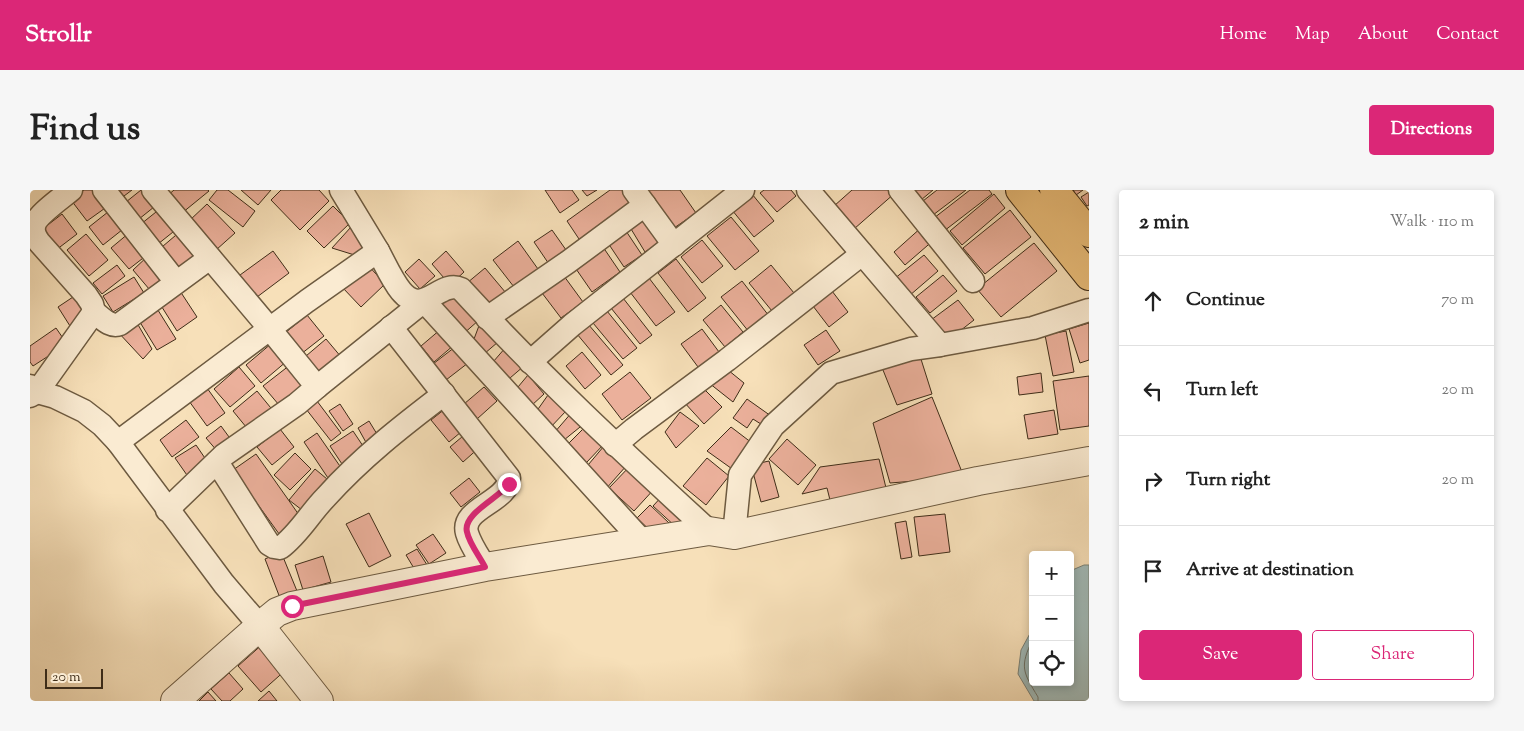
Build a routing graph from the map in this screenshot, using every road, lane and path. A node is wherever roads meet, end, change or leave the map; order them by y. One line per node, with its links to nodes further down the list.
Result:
1 (71, 190): 21 (street)
2 (104, 190): 18 (street)
3 (153, 190): 15 (street)
4 (341, 190): 13 (street)
5 (743, 190): 12 (street)
6 (808, 190): 14 (street)
7 (900, 190): 17 (street)
8 (1020, 190): 16 (main road)
9 (1054, 190): 11 (main road)
10 (640, 198): 12 (street); 22 (street)
11 (1087, 228)
12 (674, 245): 26 (street)
13 (378, 251): 19 (street); 24 (street)
14 (862, 254): 25 (street); 31 (street)
15 (210, 258): 18 (street); 24 (street)
16 (1089, 276)
17 (972, 281)
18 (176, 282): 21 (street)
19 (424, 301): 22 (street); 23 (street); 36 (street)
20 (1089, 310): 25 (street)
21 (94, 312): 28 (street)
22 (487, 318): 26 (street)
23 (391, 327): 27 (street); 29 (street)
24 (270, 329): 27 (street); 30 (street)
25 (940, 345): 35 (street)
26 (530, 362): 31 (street)
27 (317, 387): 32 (street)
28 (32, 391): 30 (street)
29 (444, 394): 32 (street); 37 (street)
30 (118, 442): 34 (street)
31 (615, 445): 35 (street)
32 (216, 462): 34 (street)
33 (1089, 462): 35 (street)
34 (167, 510): 38 (street)
35 (722, 533): 36 (street)
36 (643, 542): 37 (street)
37 (485, 567): 38 (street)
38 (260, 626): 39 (street); 40 (street)
39 (175, 701)
40 (319, 701)

